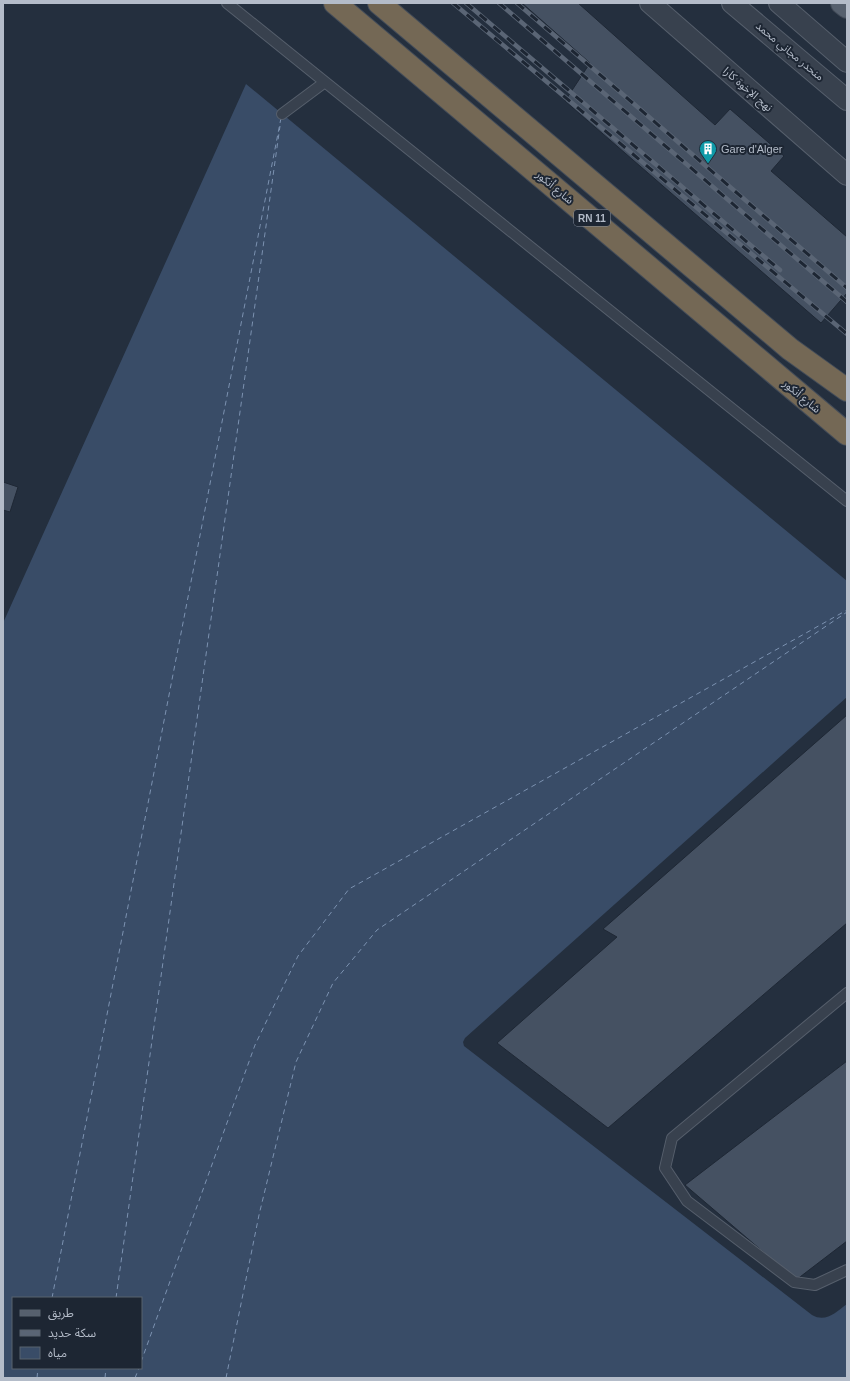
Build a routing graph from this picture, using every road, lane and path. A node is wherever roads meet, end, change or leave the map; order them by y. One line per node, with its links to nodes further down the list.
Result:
1 (227, 3): 10 (lane)
2 (335, 3): 15 (highway, شارع أنكور / RN 11)
3 (379, 3): 14 (highway, RN 11)
4 (650, 3): 13 (street, نهج الإخوة كارا)
5 (732, 3): 11 (street, منحدر مجاني محمد)
6 (779, 3): 9 (street)
7 (842, 3): 8 (main road)
8 (847, 7)
9 (847, 62)
10 (325, 82): 12 (lane); 16 (lane)
11 (847, 100)
12 (282, 114)
13 (847, 175)
14 (847, 390)
15 (847, 434)
16 (847, 501)
17 (847, 993): 18 (lane)
18 (847, 1270)

